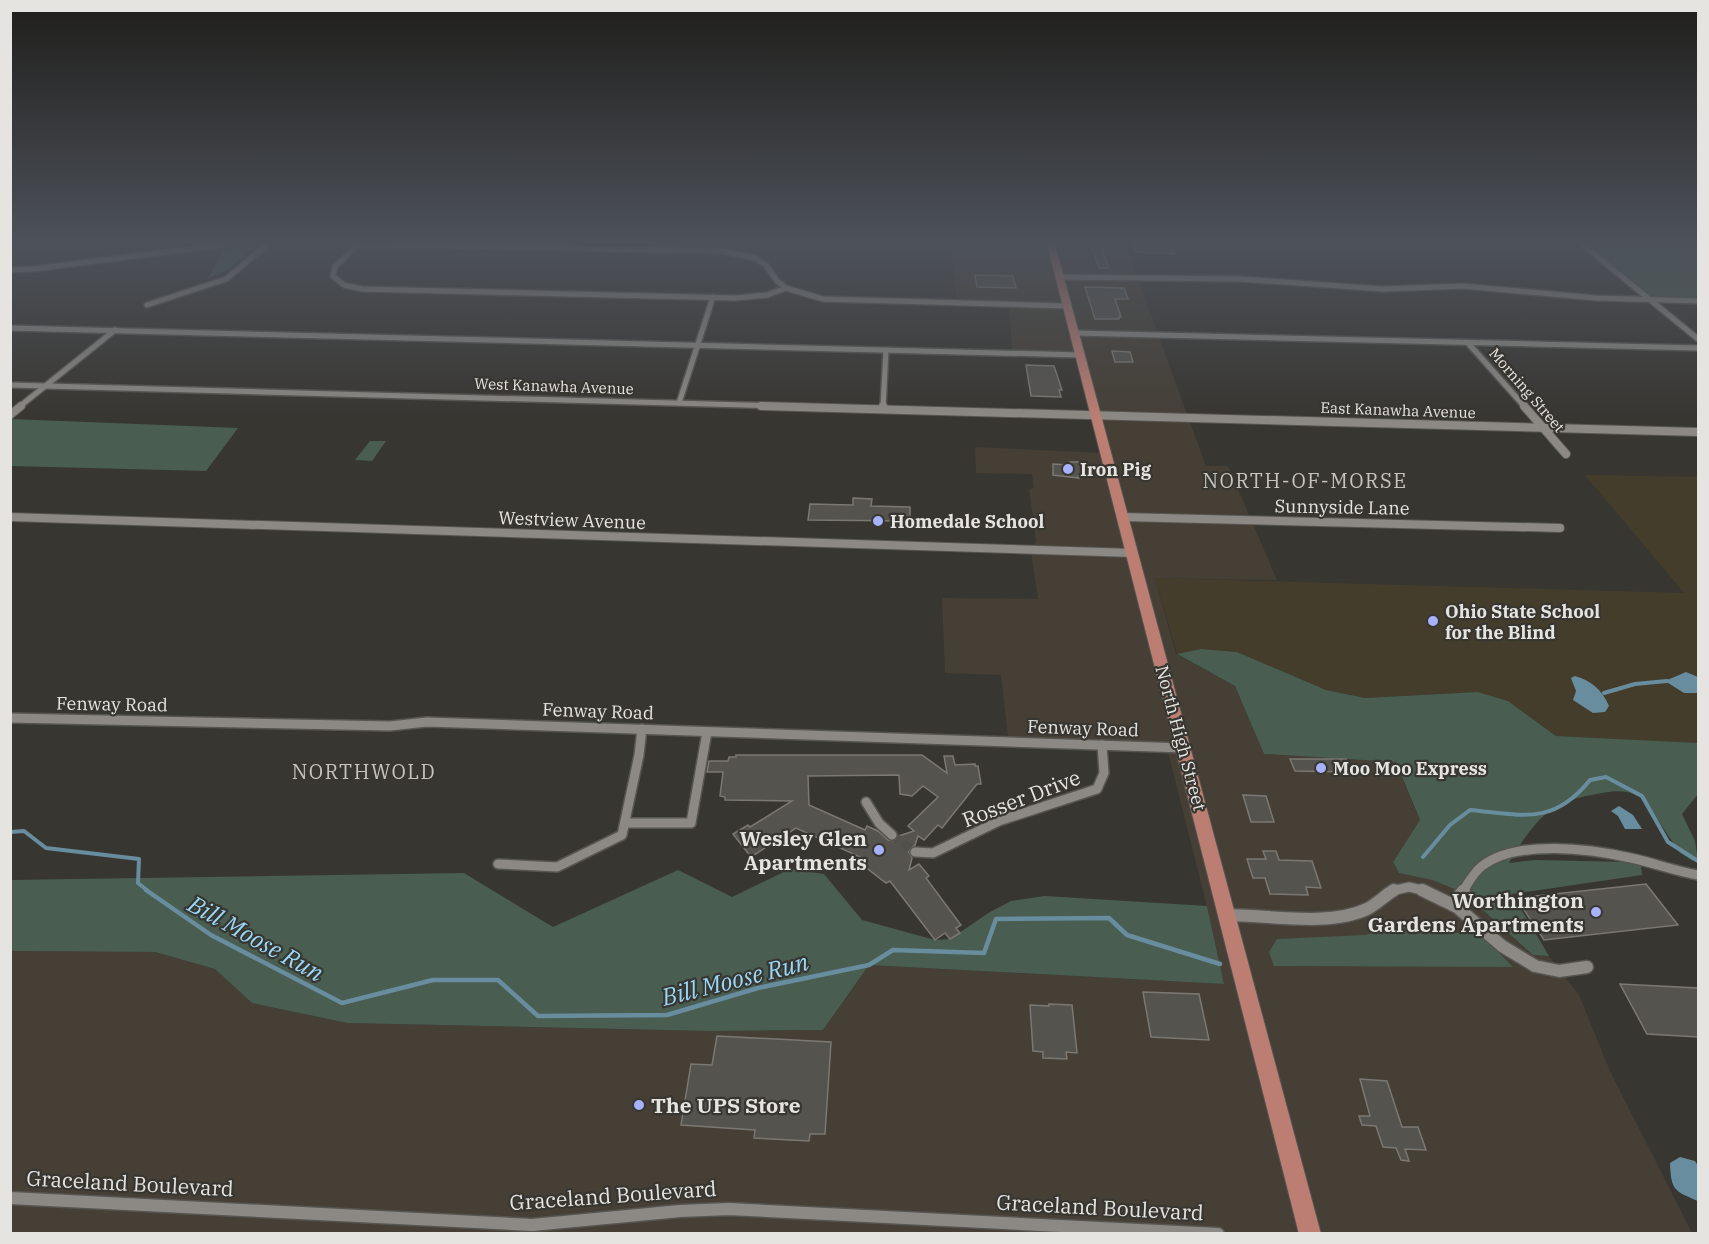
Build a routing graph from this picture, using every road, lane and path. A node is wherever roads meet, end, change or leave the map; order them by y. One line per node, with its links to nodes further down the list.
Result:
1 (156, 302): 6 (street)
2 (711, 302): 13 (street)
3 (890, 302): 7 (street)
4 (1067, 302): 7 (main road, North High Street)
5 (1653, 302): 11 (street)
6 (147, 305)
7 (1068, 306): 10 (main road, North High Street)
8 (10, 328): 9 (street)
9 (115, 330): 13 (street); 18 (street)
10 (1075, 333): 12 (street); 16 (main road, North High Street)
11 (1698, 339)
12 (1468, 343): 14 (street); 23 (street, Morning Street)
13 (697, 345): 15 (street); 19 (street)
14 (1698, 348)
15 (886, 350): 16 (street); 20 (street)
16 (1080, 355): 22 (main road, North High Street)
17 (10, 385): 18 (street, West Kanawha Avenue)
18 (46, 386): 19 (street, West Kanawha Avenue); 21 (street)
19 (679, 404): 20 (street, West Kanawha Avenue)
20 (883, 409): 22 (street, West Kanawha Avenue)
21 (10, 415)
22 (1096, 415): 23 (street, East Kanawha Avenue); 27 (main road, North High Street)
23 (1542, 428): 24 (street, East Kanawha Avenue); 25 (street, Morning Street)
24 (1698, 432)
25 (1566, 454)
26 (10, 517): 29 (street, Westview Avenue)
27 (1123, 517): 28 (street, Sunnyside Lane); 29 (main road, North High Street)
28 (1560, 528)
29 (1133, 553): 34 (main road, North High Street)
30 (10, 718): 31 (street, Fenway Road)
31 (642, 729): 32 (street, Fenway Road); 36 (street)
32 (707, 732): 33 (street, Fenway Road); 36 (street)
33 (1102, 745): 34 (street, Fenway Road); 38 (street, Rosser Drive)
34 (1184, 748): 42 (main road, North High Street)
35 (866, 802): 37 (street)
36 (624, 823): 39 (street)
37 (892, 835)
38 (915, 852)
39 (498, 864)
40 (1698, 875): 41 (street)
41 (1452, 903): 42 (street); 43 (street)
42 (1227, 915): 46 (main road, North High Street)
43 (1587, 967)
44 (10, 1198): 45 (street, Graceland Boulevard)
45 (1218, 1233)
46 (1310, 1233)

